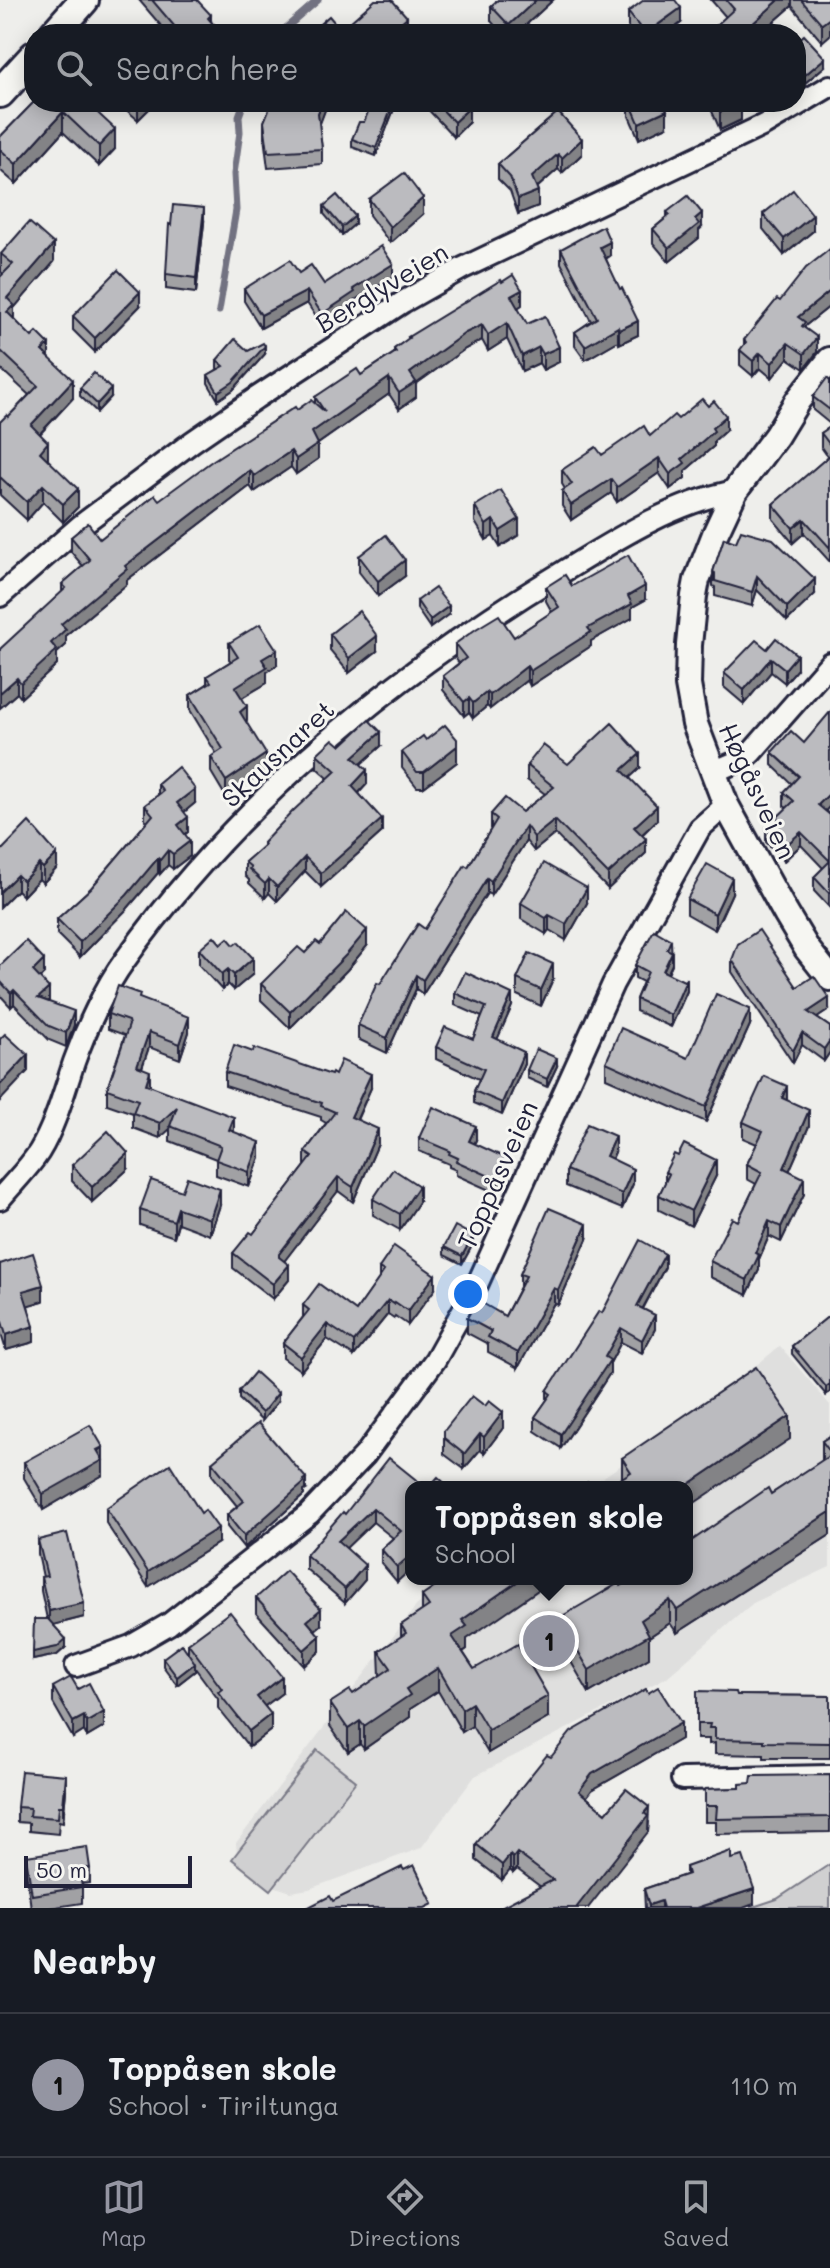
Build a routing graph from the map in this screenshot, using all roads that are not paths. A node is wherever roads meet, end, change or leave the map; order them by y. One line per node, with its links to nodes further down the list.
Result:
1 (84, 0): 2 (main road)
2 (63, 24)
3 (24, 67): 5 (main road)
4 (830, 86): 6 (street, Berglyveien)
5 (0, 93)
6 (806, 100)
7 (786, 112): 10 (street, Berglyveien)
8 (830, 360): 9 (street, Høgåsveien)
9 (735, 491): 12 (street, Høgåsveien); 15 (street, Skausnaret)
10 (0, 596)
11 (830, 663): 12 (street)
12 (713, 772): 13 (street, Høgåsveien)
13 (726, 805): 14 (street, Høgåsveien); 16 (street, Toppåsveien)
14 (830, 978)
15 (0, 1199)
16 (76, 1666)
17 (830, 1776): 18 (street)
18 (682, 1779)

